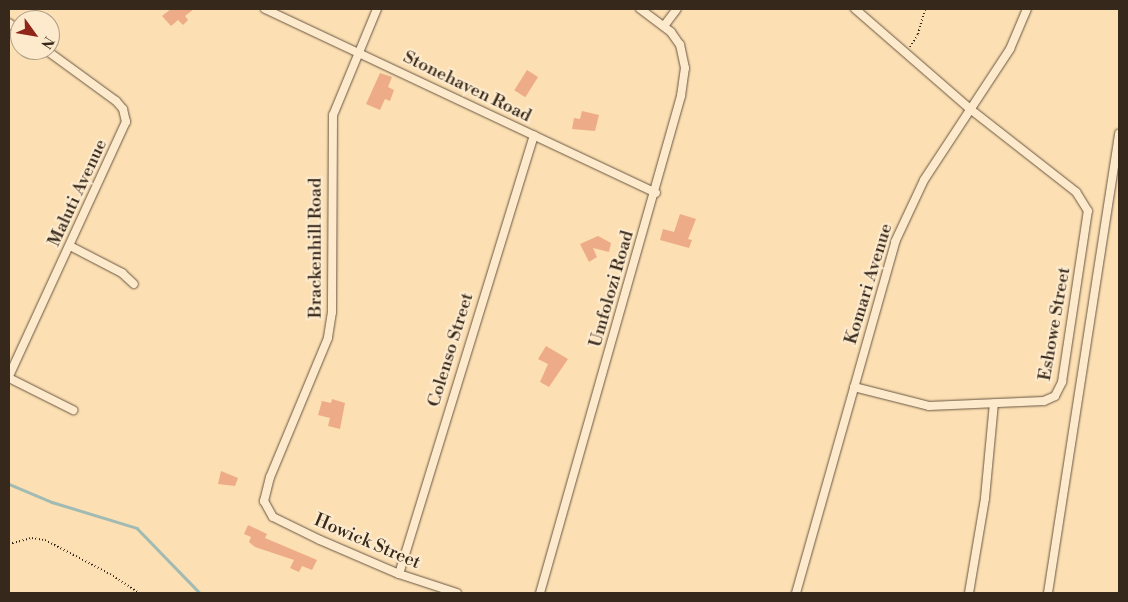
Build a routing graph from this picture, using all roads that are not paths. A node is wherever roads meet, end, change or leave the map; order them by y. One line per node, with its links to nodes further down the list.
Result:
1 (265, 9): 8 (street, Stonehaven Road)
2 (377, 9): 8 (street, Brackenhill Road)
3 (640, 9): 7 (street, Umfolozi Road)
4 (677, 9): 7 (street)
5 (855, 9): 10 (street, Eshowe Street)
6 (1027, 9): 10 (street, Komari Avenue)
7 (664, 26): 13 (street, Umfolozi Road)
8 (358, 51): 12 (street, Stonehaven Road); 20 (street, Brackenhill Road)
9 (60, 60): 14 (street, Maluti Avenue)
10 (969, 108): 17 (street, Komari Avenue); 18 (street, Eshowe Street)
11 (1119, 133): 26 (street)
12 (534, 135): 13 (street, Stonehaven Road); 21 (street, Colenso Street)
13 (656, 193): 23 (street, Umfolozi Road)
14 (70, 246): 15 (street); 16 (street, Maluti Avenue)
15 (134, 284)
16 (9, 377): 19 (street)
17 (854, 387): 18 (street, Eshowe Street); 24 (street, Komari Avenue)
18 (994, 403): 25 (street)
19 (73, 410)
20 (268, 512): 21 (street, Howick Street)
21 (399, 574): 22 (street, Howick Street)
22 (457, 593)
23 (540, 593)
24 (796, 593)
25 (969, 593)
26 (1048, 593)

